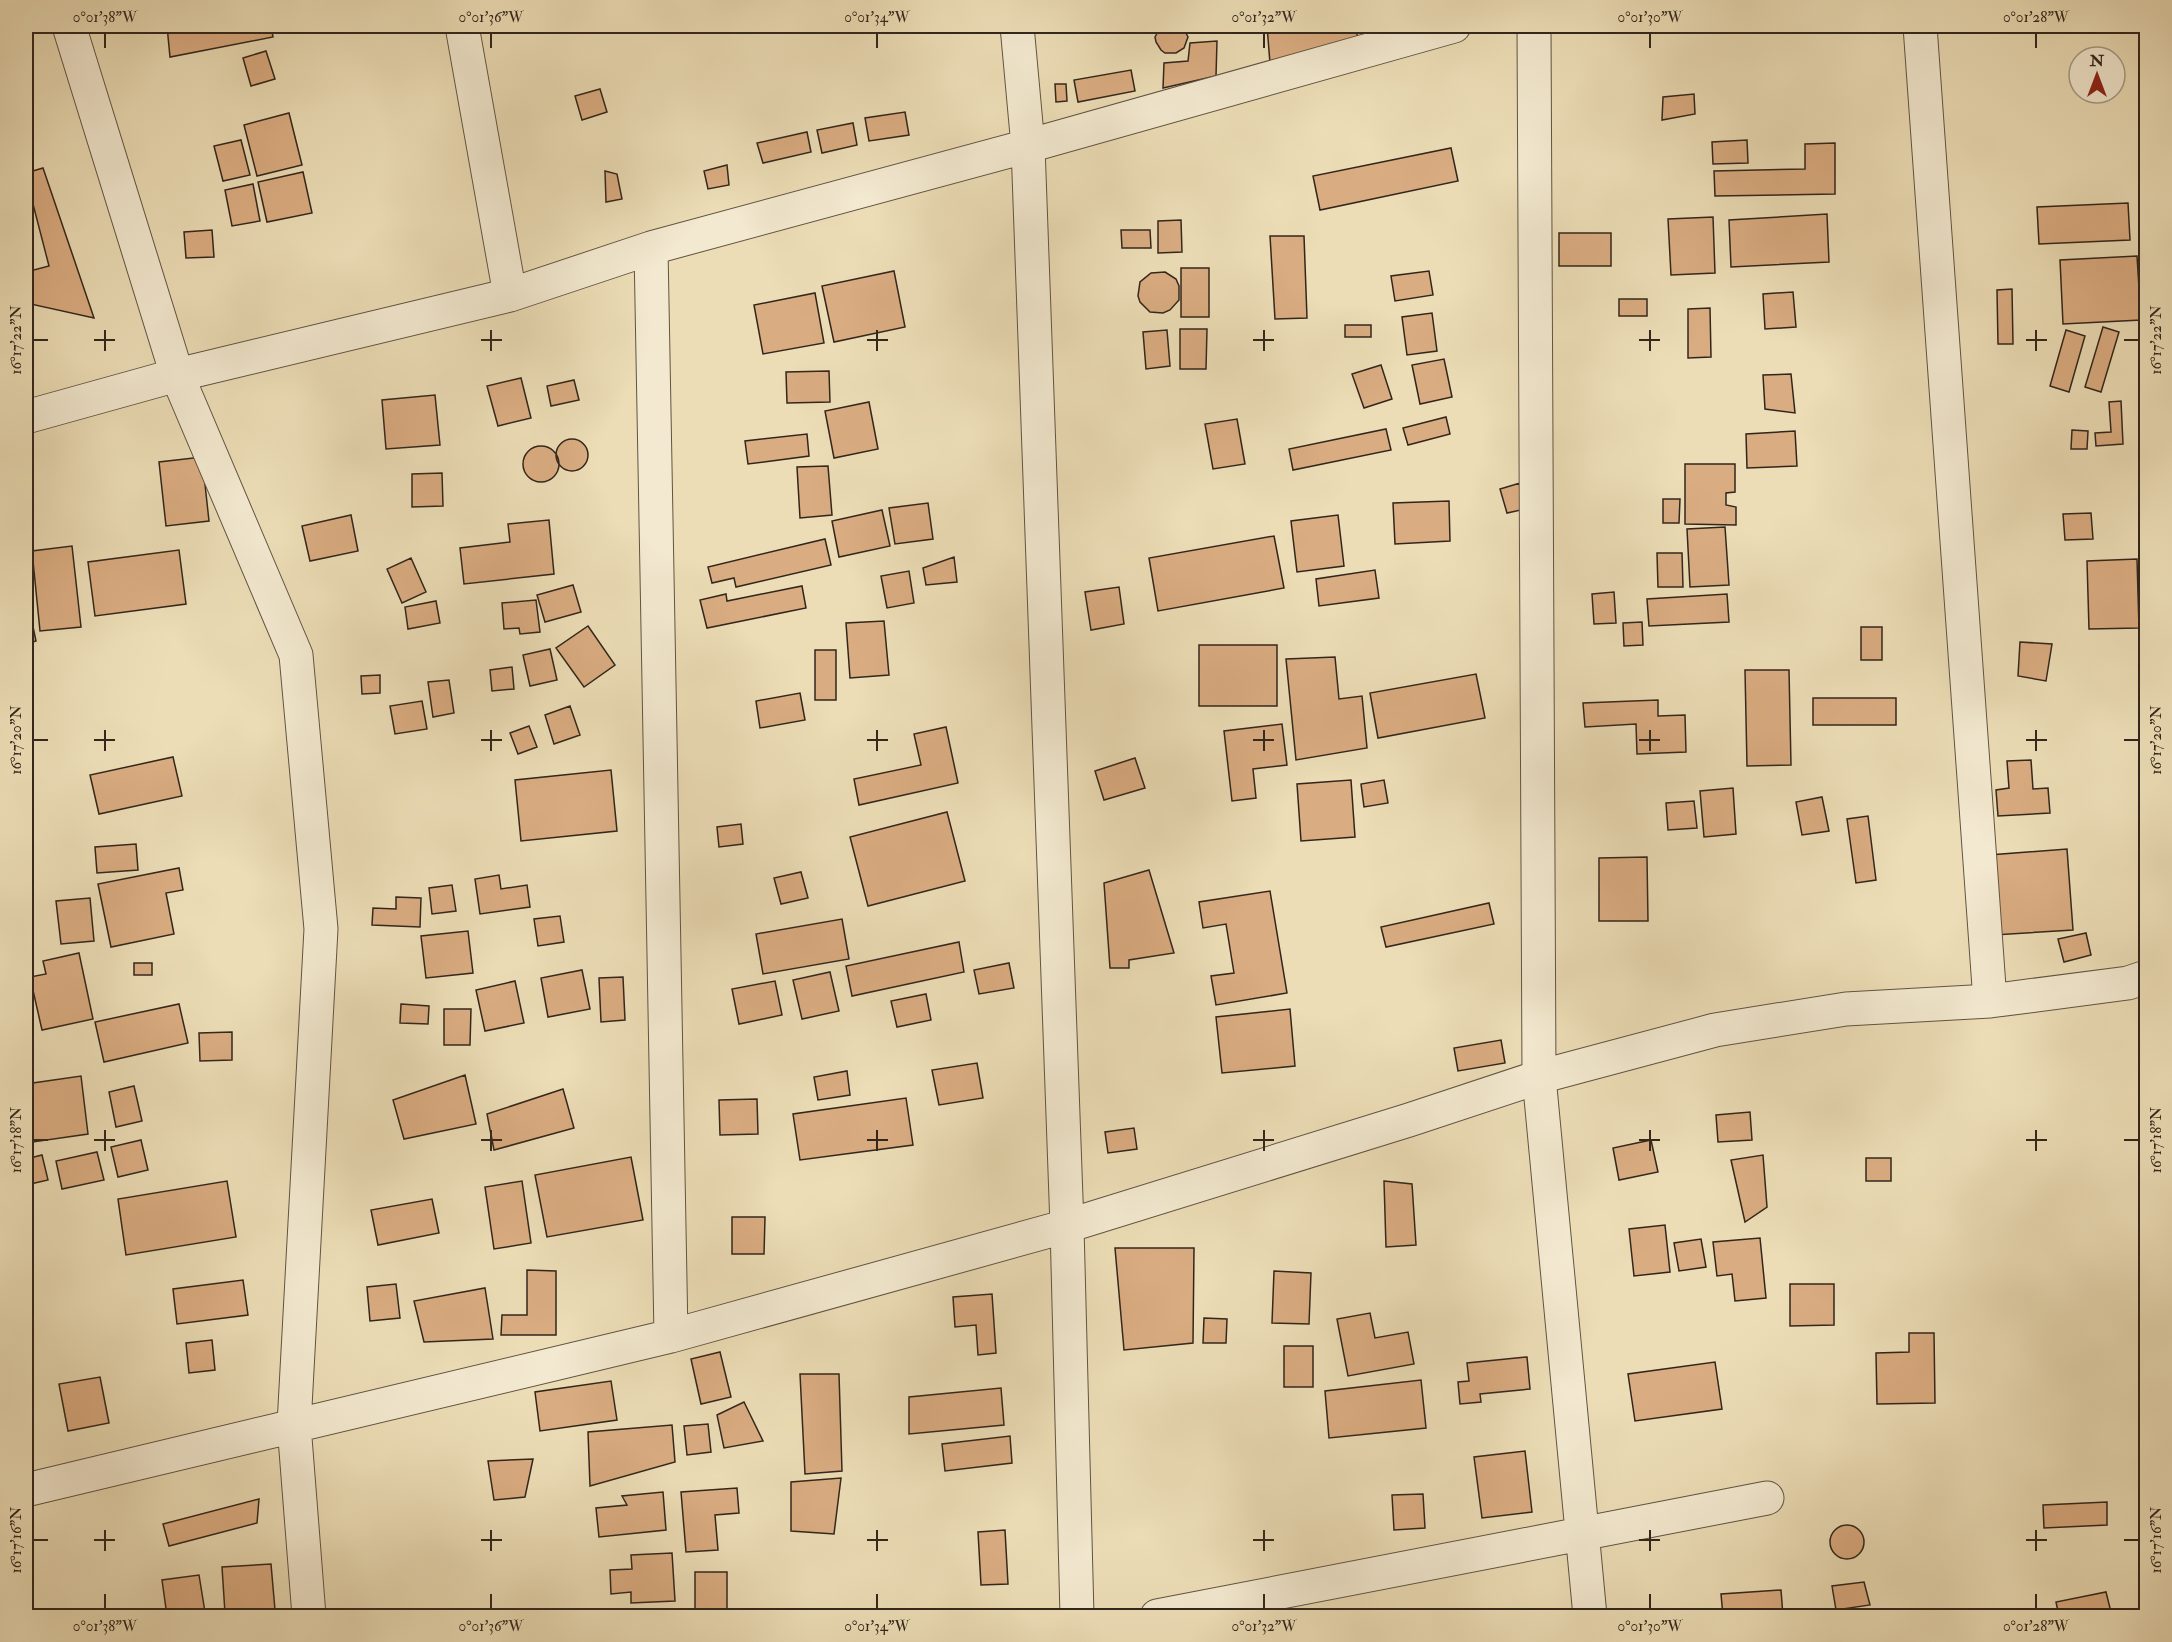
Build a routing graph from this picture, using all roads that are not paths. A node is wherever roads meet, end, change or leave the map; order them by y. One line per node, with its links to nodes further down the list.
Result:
1 (69, 26): 10 (street)
2 (462, 26): 9 (street)
3 (1017, 26): 7 (street)
4 (1454, 26): 7 (street)
5 (1534, 26): 14 (street)
6 (1920, 26): 13 (street)
7 (1028, 146): 8 (street); 15 (street)
8 (651, 248): 9 (street); 16 (street)
9 (510, 295): 10 (street)
10 (177, 375): 11 (street); 17 (street)
11 (26, 417)
12 (2146, 977): 13 (street)
13 (1990, 1001): 14 (street)
14 (1539, 1077): 15 (street); 20 (street)
15 (1067, 1226): 16 (street); 22 (street)
16 (671, 1336): 17 (street)
17 (294, 1425): 18 (street); 21 (street)
18 (26, 1490)
19 (1767, 1498): 20 (street)
20 (1583, 1534): 23 (street); 24 (street)
21 (309, 1617)
22 (1077, 1617)
23 (1157, 1617)
24 (1590, 1617)

